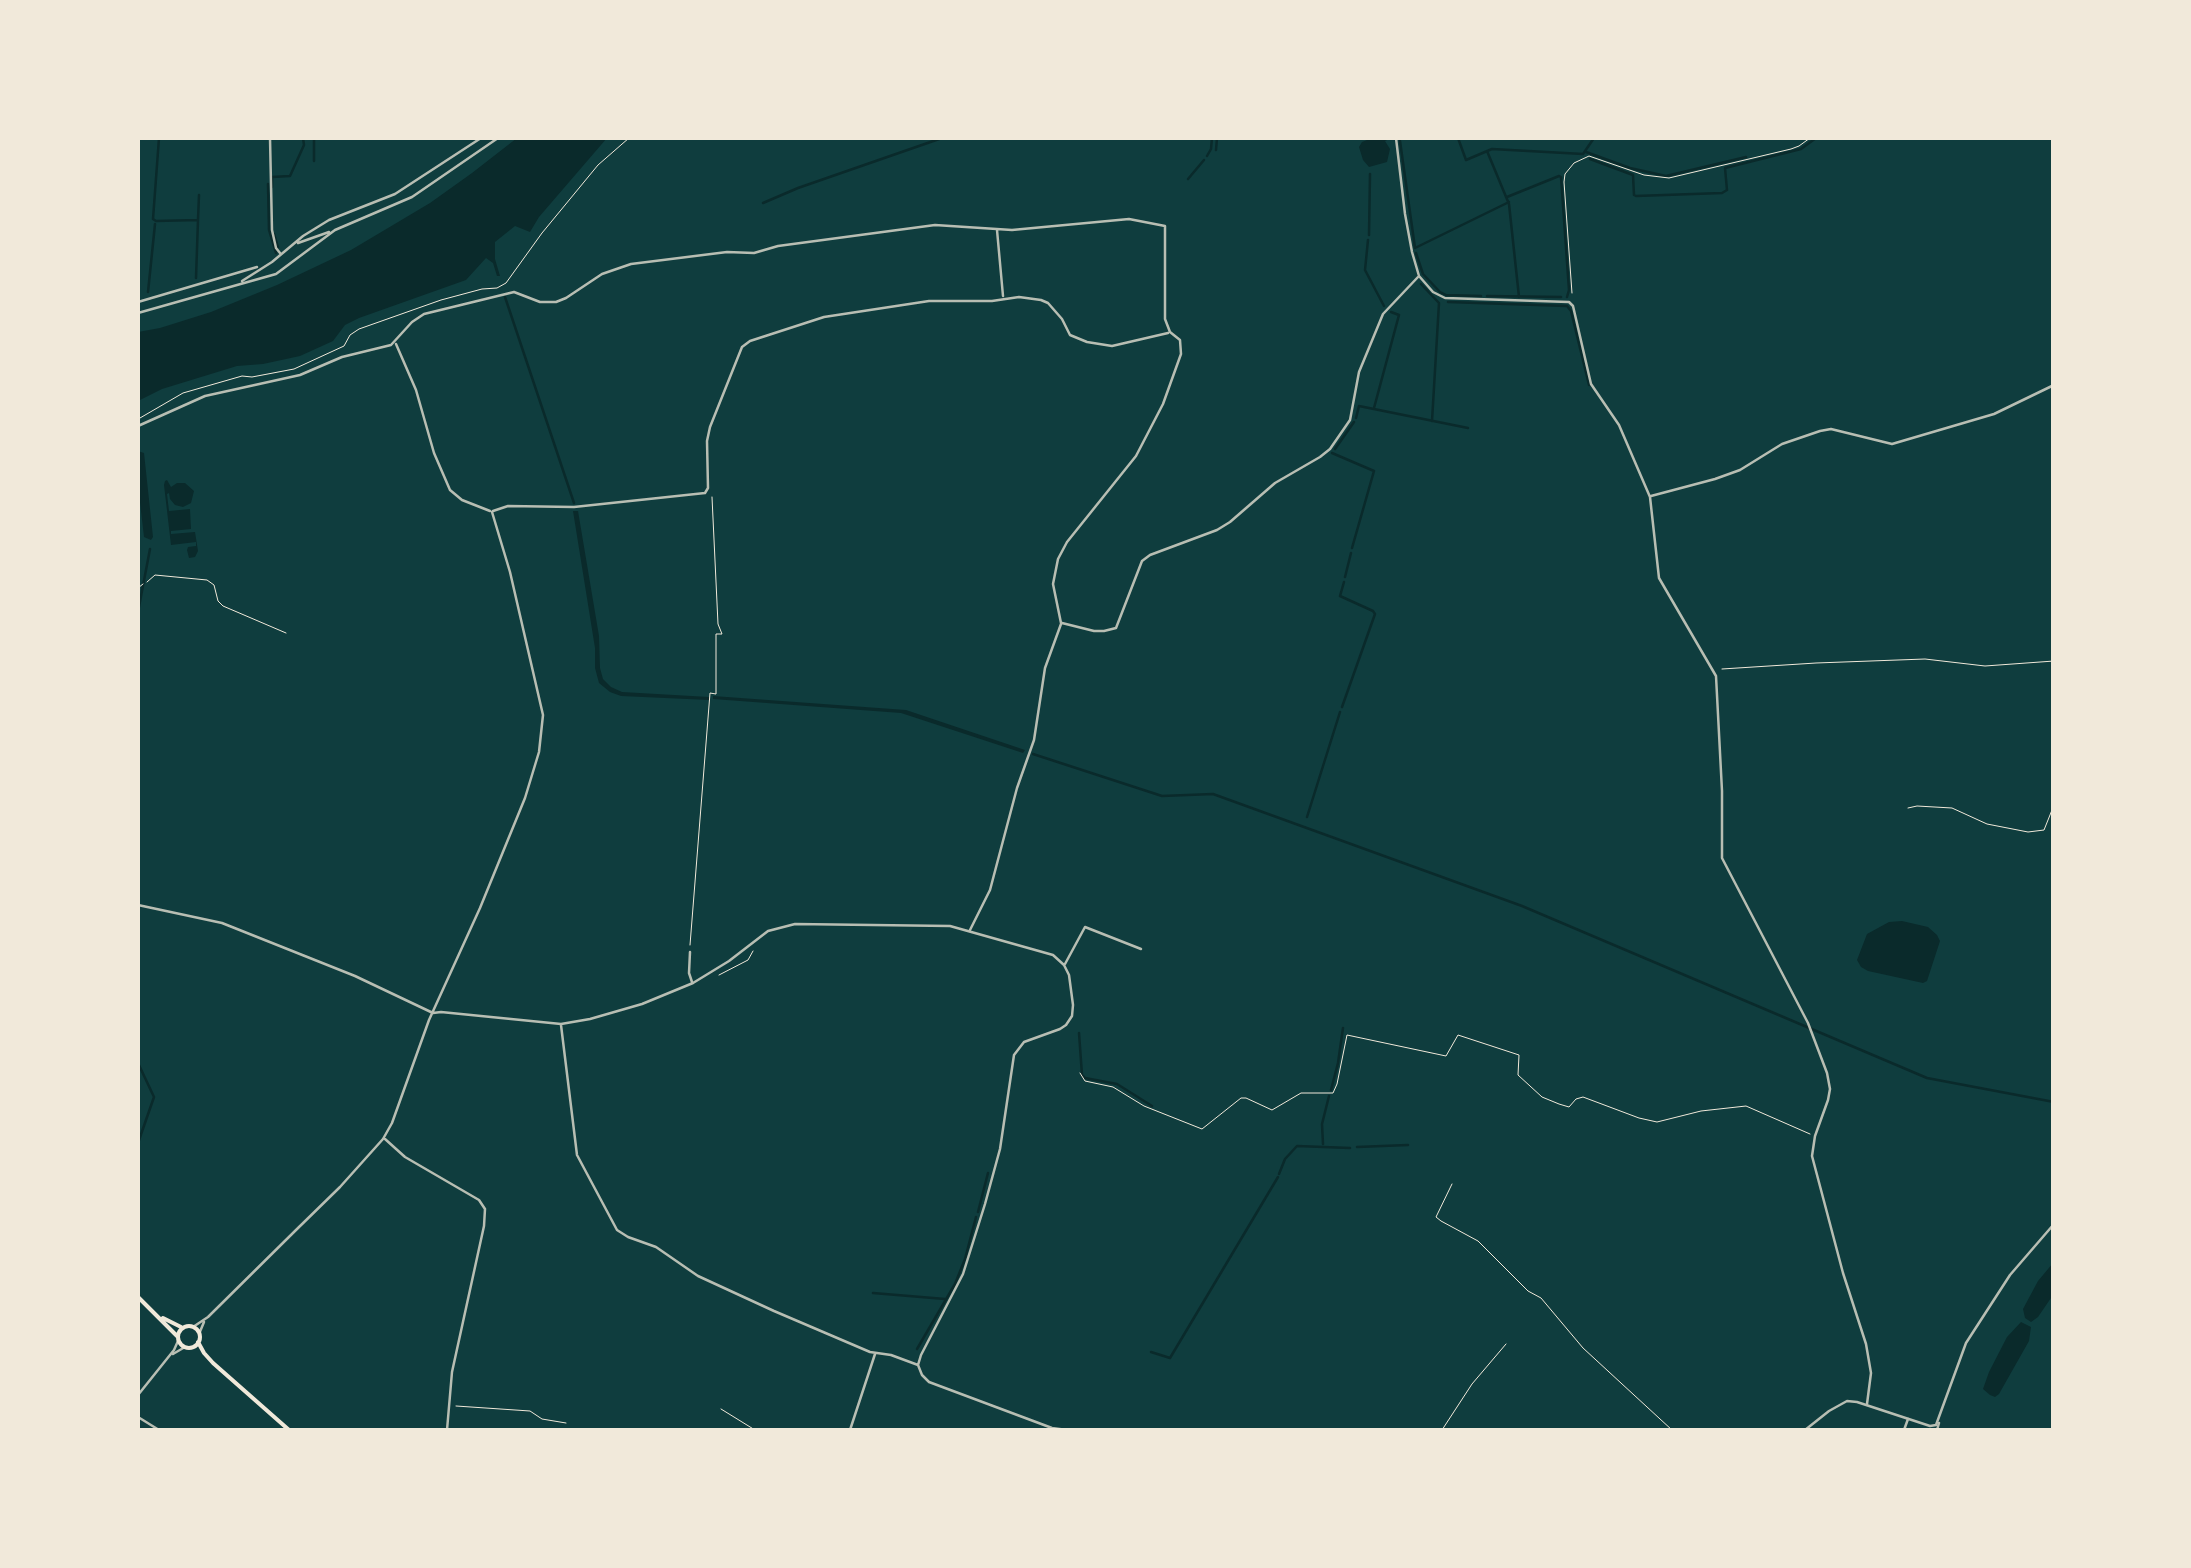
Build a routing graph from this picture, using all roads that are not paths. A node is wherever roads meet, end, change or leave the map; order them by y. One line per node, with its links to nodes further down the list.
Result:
1 (270, 138): 8 (street)
2 (481, 138): 7 (street)
3 (498, 138): 5 (street)
4 (1396, 138): 10 (street)
5 (335, 230): 7 (street); 11 (street)
6 (996, 230): 12 (street); 15 (street); 16 (street)
7 (292, 245): 8 (street)
8 (281, 254): 9 (street)
9 (264, 266): 11 (street); 13 (street)
10 (1419, 276): 19 (street); 21 (street)
11 (236, 285): 14 (street)
12 (1003, 298): 15 (street); 20 (street)
13 (138, 302)
14 (138, 313)
15 (1170, 332): 21 (street)
16 (395, 342): 18 (street); 20 (street)
17 (2054, 385): 19 (street)
18 (138, 426)
19 (1650, 497): 46 (street)
20 (492, 512): 28 (street)
21 (1062, 623): 23 (street)
22 (138, 905): 28 (street)
23 (970, 930): 26 (street); 27 (street)
24 (1141, 949): 26 (street)
25 (690, 952): 27 (street)
26 (1064, 965): 44 (street)
27 (693, 983): 29 (street)
28 (434, 1013): 29 (street); 30 (street)
29 (561, 1024): 41 (street)
30 (384, 1138): 34 (street); 52 (street)
31 (2054, 1224): 49 (street)
32 (138, 1297): 33 (main road)
33 (155, 1313): 35 (main road); 38 (main road)
34 (208, 1317): 36 (street); 37 (street)
35 (184, 1328): 36 (main road); 38 (main road)
36 (193, 1328): 37 (main road)
37 (199, 1334): 39 (main road)
38 (178, 1339): 40 (main road); 42 (street)
39 (198, 1342): 40 (main road); 43 (main road)
40 (187, 1348): 42 (street); 43 (main road)
41 (875, 1352): 44 (street); 53 (street)
42 (168, 1358): 45 (street)
43 (213, 1362): 51 (main road)
44 (918, 1365): 54 (street)
45 (138, 1395)
46 (1867, 1405): 48 (street); 55 (street)
47 (138, 1417): 50 (street)
48 (1908, 1418): 49 (street); 56 (street)
49 (1938, 1424): 57 (street)
50 (158, 1430)
51 (289, 1430)
52 (448, 1430)
53 (850, 1430)
54 (1067, 1430)
55 (1806, 1430)
56 (1904, 1430)
57 (1937, 1430)

